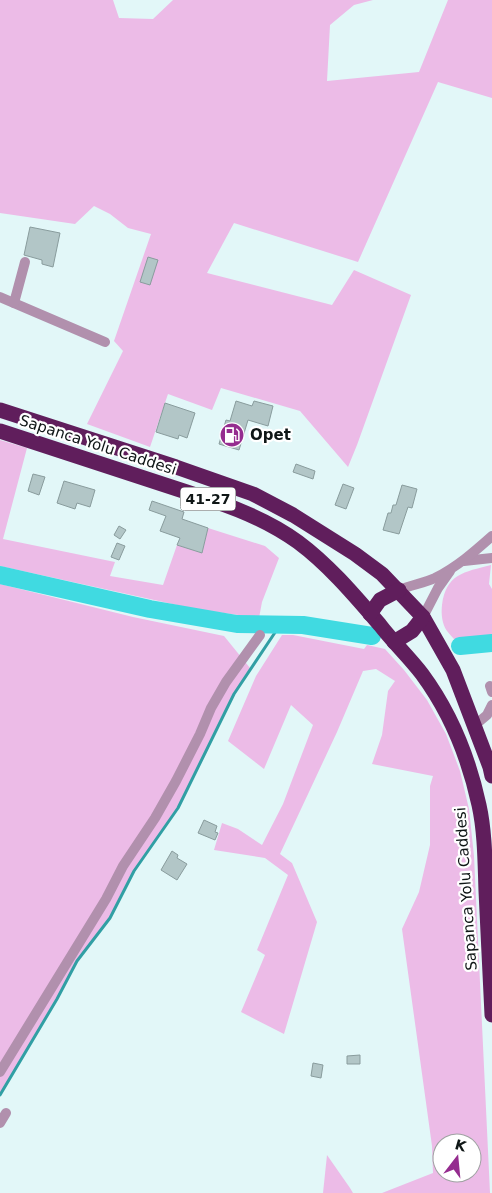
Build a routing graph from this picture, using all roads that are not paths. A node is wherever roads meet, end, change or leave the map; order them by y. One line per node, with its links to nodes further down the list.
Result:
1 (25, 262): 3 (street)
2 (0, 297): 3 (street)
3 (14, 303): 4 (street)
4 (105, 342)
5 (0, 410): 11 (highway, Sapanca Yolu Caddesi)
6 (0, 431): 12 (highway, Sapanca Yolu Caddesi / 41-27)
7 (492, 536): 9 (street)
8 (492, 558): 9 (street)
9 (464, 561): 10 (street)
10 (453, 568): 11 (street); 13 (street)
11 (398, 590): 12 (highway); 13 (highway, Sapanca Yolu Caddesi)
12 (370, 614): 15 (highway, Sapanca Yolu Caddesi / 41-27)
13 (423, 618): 15 (highway); 17 (highway, Sapanca Yolu Caddesi)
14 (260, 635): 20 (street)
15 (394, 642): 19 (highway, Sapanca Yolu Caddesi / 41-27)
16 (492, 705): 17 (street)
17 (475, 726): 18 (highway, Sapanca Yolu Caddesi)
18 (491, 772)
19 (492, 1015)
20 (0, 1072)
21 (6, 1113): 22 (street)
22 (0, 1123)

